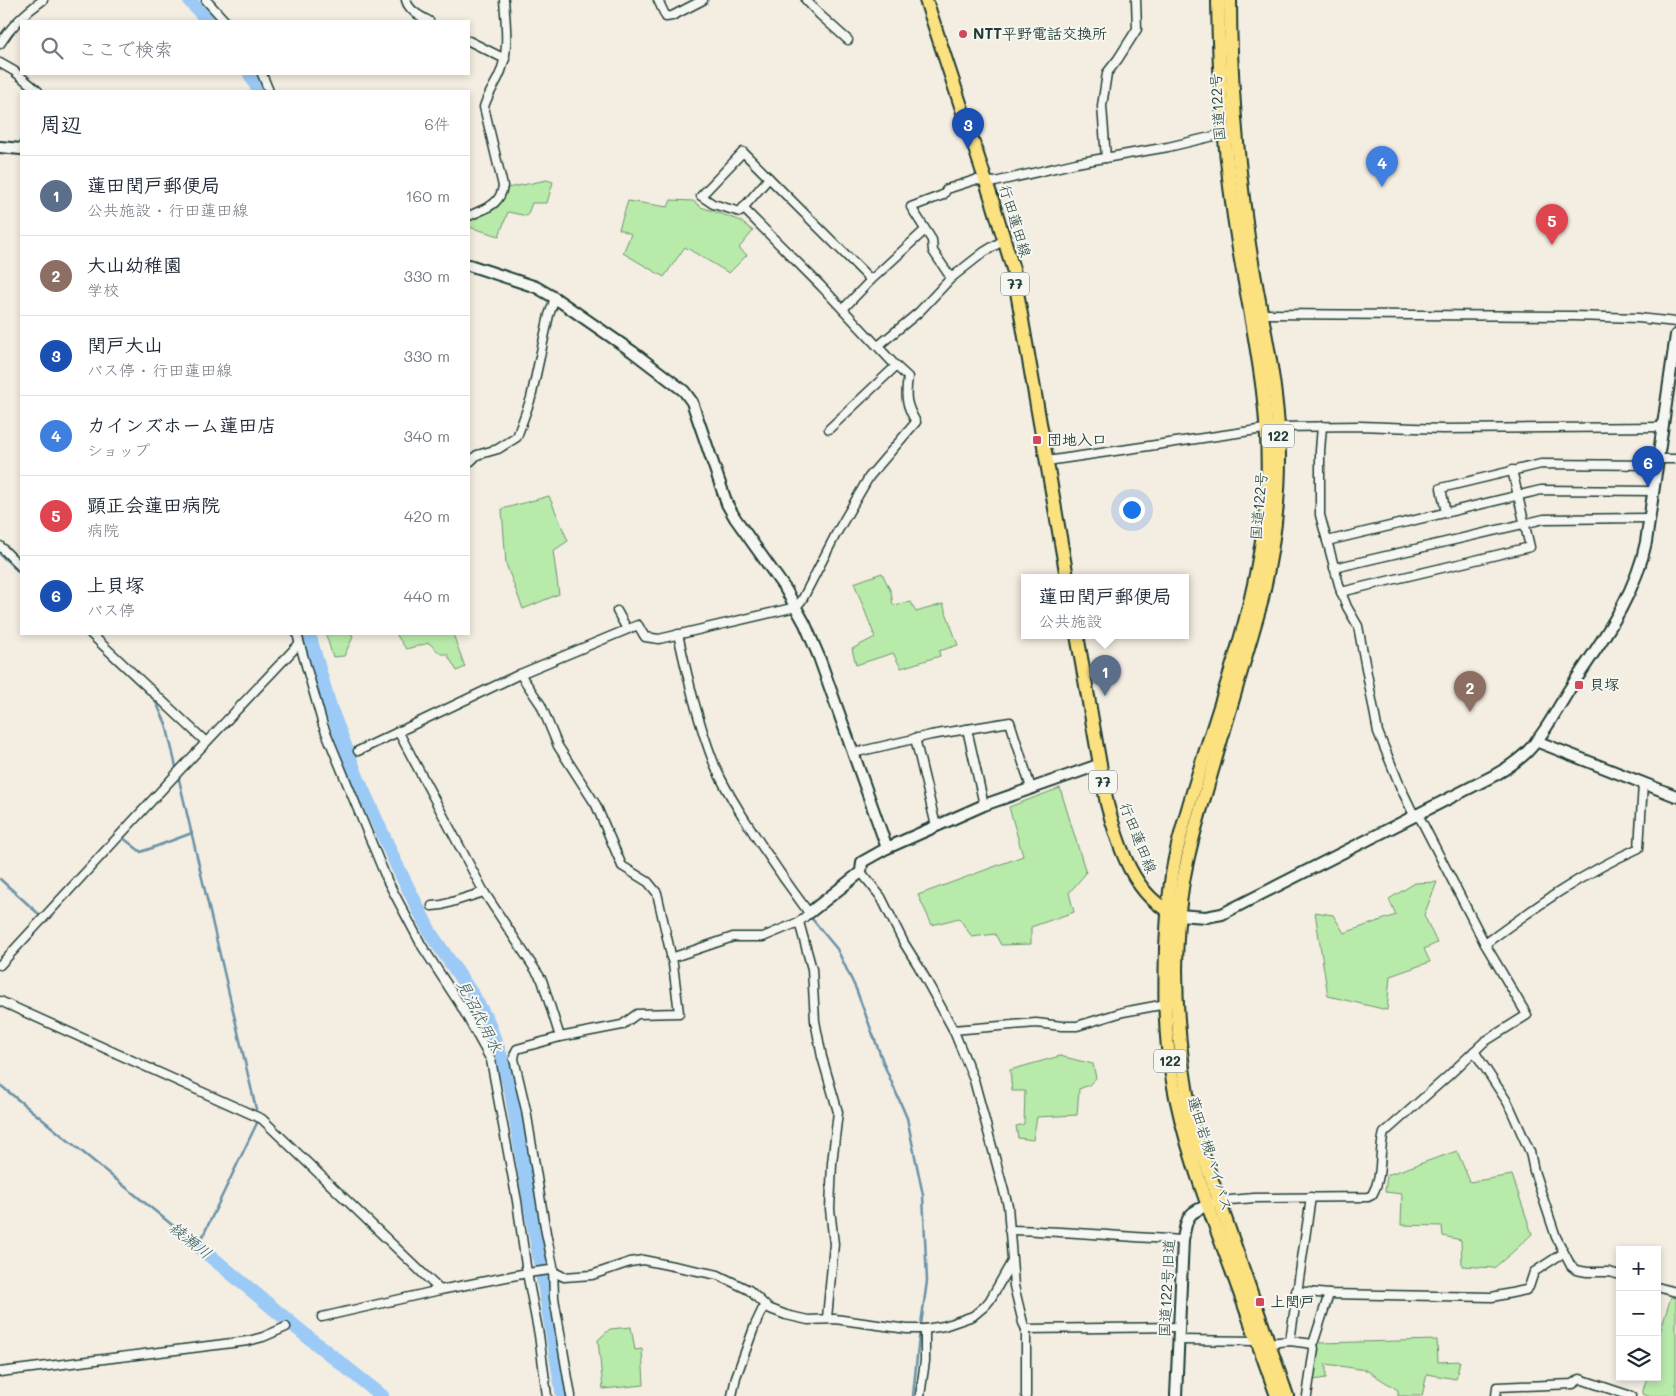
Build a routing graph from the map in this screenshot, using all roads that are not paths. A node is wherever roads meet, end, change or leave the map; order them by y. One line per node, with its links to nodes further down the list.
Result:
1 (43, 0): 16 (street)
2 (206, 0): 12 (street)
3 (406, 0): 13 (street)
4 (504, 0): 17 (street)
5 (658, 0): 6 (street)
6 (703, 0)
7 (806, 0): 14 (street)
8 (926, 0): 27 (main road, 行田蓮田線 / 77)
9 (1136, 0): 25 (street)
10 (1218, 0): 22 (main road, 国道122号 / 122)
11 (1230, 0): 22 (main road, 国道122号 / 122)
12 (225, 20)
13 (427, 20)
14 (848, 40)
15 (470, 42): 17 (street)
16 (0, 44)
17 (505, 59): 29 (street)
18 (0, 63): 20 (street)
19 (262, 75): 21 (street)
20 (37, 90)
21 (269, 90)
22 (1230, 133): 25 (street); 37 (main road, 国道122号 / 122); 45 (main road, 国道122号 / 122)
23 (0, 147): 24 (street)
24 (20, 150)
25 (1106, 158): 27 (street)
26 (769, 178): 28 (street); 28 (street); 34 (street)
27 (985, 180): 30 (street); 31 (main road, 行田蓮田線 / 77)
28 (743, 208): 36 (street)
29 (470, 215)
30 (925, 230): 33 (street); 34 (street)
31 (1004, 240): 33 (street); 49 (main road, 行田蓮田線 / 77)
32 (470, 264): 35 (street)
33 (951, 278): 40 (street)
34 (871, 280): 36 (street)
35 (555, 298): 48 (street); 63 (street)
36 (843, 309): 40 (street)
37 (1261, 314): 38 (street); 45 (main road, 国道122号 / 122)
38 (1676, 322)
39 (1676, 335): 42 (street)
40 (878, 346): 41 (street)
41 (896, 366): 46 (street); 63 (street)
42 (1673, 368): 44 (street)
43 (1322, 426): 44 (street); 45 (street); 57 (street)
44 (1662, 426): 50 (street)
45 (1273, 428): 49 (street); 91 (main road, 国道122号 / 122)
46 (829, 429)
47 (1676, 460): 50 (street)
48 (471, 461)
49 (1047, 461): 61 (main road, 行田蓮田線 / 77)
50 (1657, 462): 51 (street); 52 (street)
51 (1512, 470): 53 (street); 54 (street)
52 (1653, 491): 53 (street); 55 (street)
53 (1518, 496): 54 (street); 56 (street)
54 (1446, 513): 57 (street)
55 (1650, 518): 56 (street); 75 (street)
56 (1524, 522): 60 (street); 62 (street)
57 (1327, 541): 60 (street)
58 (0, 546): 59 (street)
59 (20, 566)
60 (1334, 568): 62 (street)
61 (1066, 574)
62 (1341, 592): 84 (street)
63 (796, 607): 66 (street); 78 (street)
64 (618, 611): 65 (street)
65 (627, 629): 66 (street); 71 (street)
66 (678, 634): 90 (street)
67 (92, 635): 76 (street)
68 (296, 635): 70 (street)
69 (1078, 639): 79 (main road, 行田蓮田線 / 77)
70 (299, 644): 76 (street); 108 (street)
71 (520, 674): 73 (street); 94 (street)
72 (967, 729): 74 (street); 81 (street); 83 (street)
73 (398, 731): 77 (street); 88 (street)
74 (915, 738): 78 (street); 85 (street)
75 (1536, 741): 80 (street); 84 (street)
76 (206, 742): 95 (street)
77 (358, 751)
78 (853, 753): 86 (street)
79 (1101, 764): 81 (street); 91 (main road, 行田蓮田線 / 77)
80 (1643, 784): 82 (street); 93 (street)
81 (1031, 788): 83 (street)
82 (1676, 796)
83 (984, 805): 85 (street)
84 (1417, 816): 91 (street); 93 (street)
85 (936, 826): 86 (street)
86 (887, 848): 87 (street)
87 (861, 872): 90 (street); 98 (street)
88 (484, 892): 89 (street); 99 (street)
89 (432, 906)
90 (809, 913): 92 (street)
91 (1173, 913): 97 (main road, 蓮田岩槻バイパス / 122); 102 (main road, 蓮田岩槻バイパス / 122)
92 (799, 922): 94 (street); 117 (street)
93 (1485, 944): 100 (street)
94 (671, 958): 99 (street)
95 (0, 965)
96 (0, 1001): 111 (street)
97 (1166, 1004): 98 (street); 102 (main road, 蓮田岩槻バイパス / 122)
98 (953, 1030): 103 (street)
99 (560, 1037): 107 (street)
100 (1474, 1051): 101 (street); 105 (street)
101 (1311, 1197): 102 (street); 112 (street)
102 (1213, 1203): 104 (street, 国道122号旧道); 124 (main road, 蓮田岩槻バイパス / 122)
103 (1009, 1230): 104 (street); 106 (street)
104 (1184, 1240): 119 (street, 国道122号旧道)
105 (1563, 1254): 109 (street); 114 (street)
106 (1011, 1263): 120 (street); 121 (street)
107 (551, 1270): 108 (street); 115 (street); 128 (street)
108 (527, 1272): 111 (street); 127 (street)
109 (1616, 1274)
110 (1661, 1287): 113 (street)
111 (440, 1290): 116 (street)
112 (1296, 1291): 114 (street); 123 (street)
113 (1676, 1292)
114 (1329, 1294): 125 (street)
115 (764, 1306): 117 (street); 129 (street)
116 (322, 1317)
117 (826, 1318): 120 (street)
118 (286, 1327): 126 (street)
119 (1180, 1327): 121 (street); 122 (street, 国道122号旧道)
120 (925, 1329): 130 (street)
121 (1026, 1329): 131 (street)
122 (1179, 1340): 124 (street); 132 (street, 国道122号旧道)
123 (1290, 1341): 124 (street); 125 (street)
124 (1263, 1342): 133 (main road, 蓮田岩槻バイパス / 122); 134 (main road, 蓮田岩槻バイパス / 122)
125 (1313, 1344): 135 (street)
126 (0, 1372)
127 (547, 1396)
128 (572, 1396)
129 (732, 1396)
130 (920, 1396)
131 (1026, 1396)
132 (1176, 1396)
133 (1277, 1396)
134 (1287, 1396)
135 (1307, 1396)
136 (1496, 1396): 137 (street)
137 (1631, 1396)

